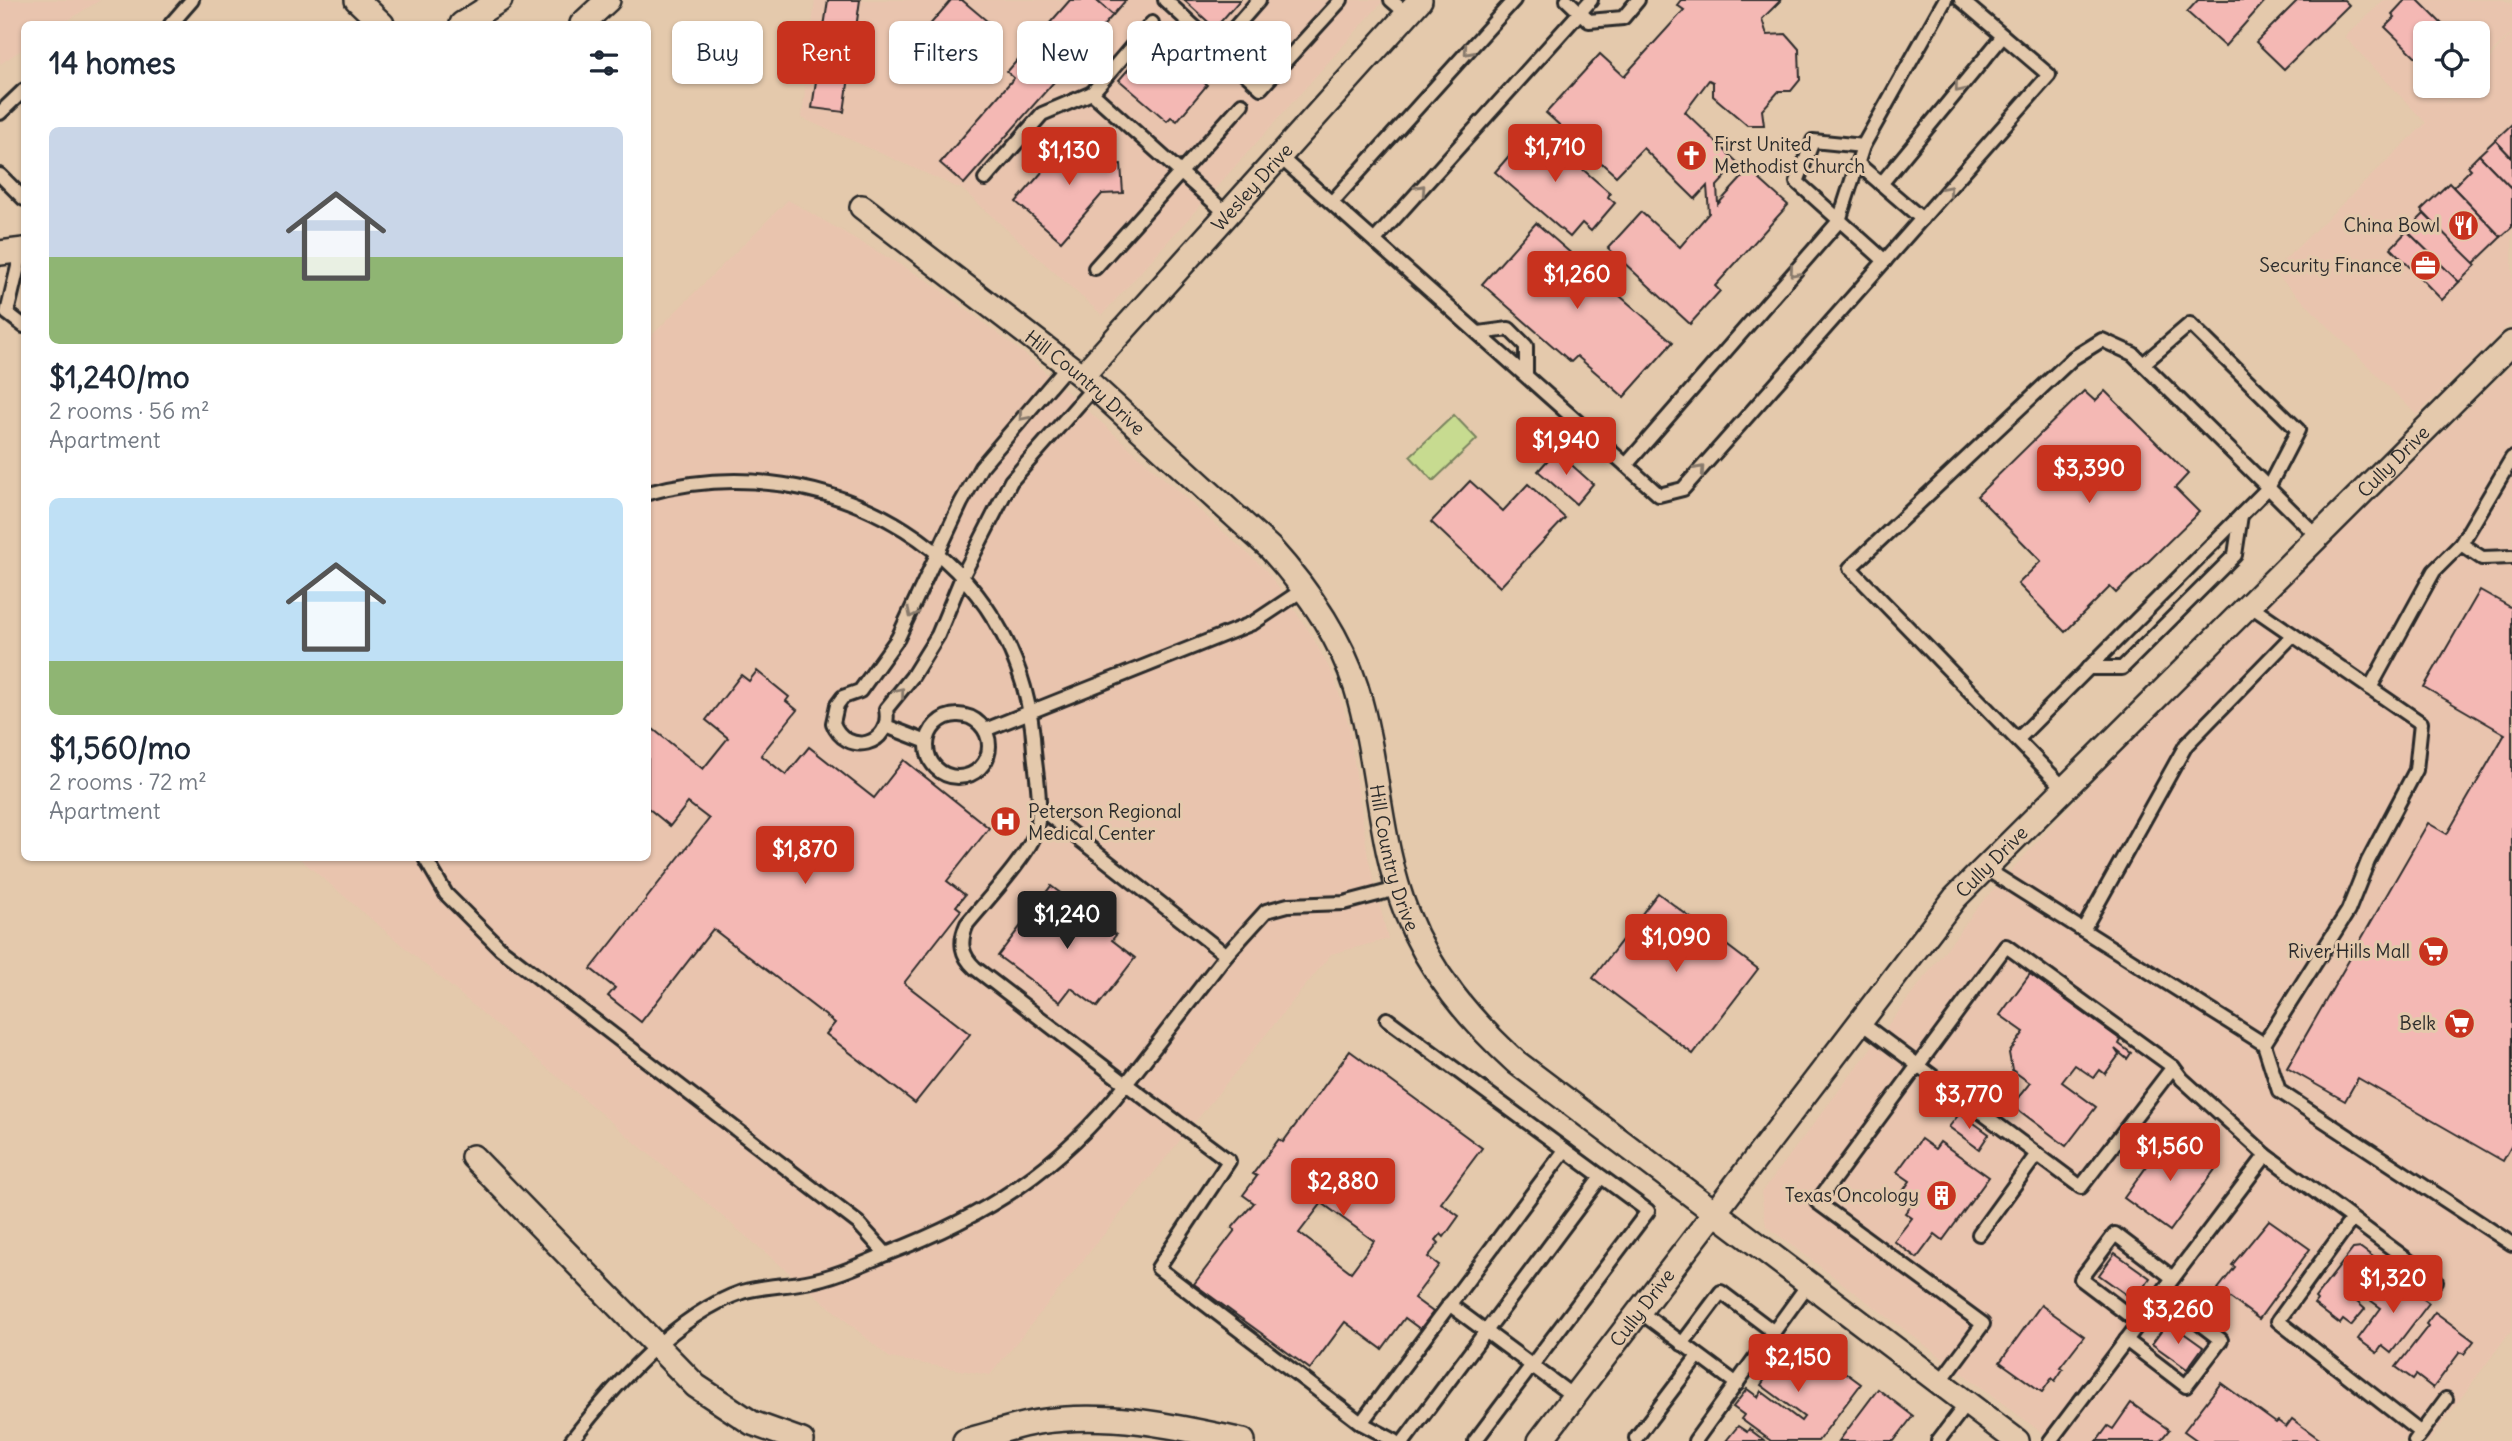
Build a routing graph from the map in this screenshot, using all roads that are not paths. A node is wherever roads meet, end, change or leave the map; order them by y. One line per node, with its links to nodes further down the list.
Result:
1 (192, 0): 16 (lane)
2 (357, 0): 17 (street)
3 (500, 0): 18 (street)
4 (608, 0): 19 (street)
5 (1165, 0): 20 (lane)
6 (1259, 0): 21 (lane)
7 (1341, 0): 24 (lane)
8 (1514, 0): 37 (lane, one-way to 37)
9 (1567, 0): 15 (lane)
10 (1591, 0): 15 (lane)
11 (1638, 0): 15 (lane)
12 (1945, 0): 29 (lane)
13 (1961, 0): 22 (lane)
14 (1406, 5): 30 (street, Wesley Drive)
15 (1580, 13): 42 (lane, one-way to 15)
16 (174, 21)
17 (379, 21)
18 (467, 21)
19 (585, 21)
20 (1188, 21)
21 (1241, 21)
22 (2003, 36): 35 (lane, one-way to 35); 40 (lane, one-way to 22)
23 (1127, 52): 26 (lane)
24 (1291, 55)
25 (21, 93): 28 (lane)
26 (1092, 93): 32 (lane); 34 (lane)
27 (1242, 104): 32 (lane)
28 (0, 113)
29 (1863, 146): 31 (lane); 41 (lane)
30 (1280, 157): 37 (lane); 39 (street, Wesley Drive)
31 (1857, 163): 35 (lane); 41 (lane)
32 (1181, 173): 39 (lane); 45 (lane)
33 (0, 176): 36 (lane)
34 (985, 178)
35 (1881, 184): 40 (lane)
36 (21, 196)
37 (1333, 201): 42 (lane)
38 (862, 207): 51 (street, Hill Country Drive)
39 (1227, 214): 51 (street, Wesley Drive)
40 (1922, 219): 44 (lane)
41 (1839, 221): 44 (lane); 53 (lane, one-way to 53)
42 (1375, 240): 47 (lane)
43 (18, 253): 46 (lane)
44 (1885, 261): 53 (lane, one-way to 44)
45 (1095, 268)
46 (21, 324)
47 (1479, 333): 50 (lane); 50 (lane)
48 (2512, 343): 57 (street, Cully Drive)
49 (2143, 364): 54 (lane); 54 (lane); 70 (lane)
50 (1526, 375): 53 (lane)
51 (1081, 376): 59 (lane, one-way to 59); 61 (lane); 62 (street, Hill Country Drive)
52 (2512, 458): 58 (lane)
53 (1626, 465)
54 (2268, 488): 56 (lane); 57 (lane)
55 (651, 492): 59 (lane)
56 (2241, 515): 65 (lane); 65 (lane)
57 (2316, 535): 63 (street, Cully Drive)
58 (2461, 544): 60 (lane); 66 (lane)
59 (938, 553): 61 (lane); 68 (lane, one-way to 68)
60 (2512, 557)
61 (962, 577): 67 (lane); 68 (lane, one-way to 61)
62 (1304, 589): 67 (lane); 76 (street, Hill Country Drive)
63 (2248, 604): 64 (lane); 72 (street, Cully Drive)
64 (2293, 635): 66 (lane); 77 (lane)
65 (2088, 668): 70 (lane)
66 (2370, 688): 81 (lane)
67 (1031, 711): 69 (lane); 73 (lane)
68 (886, 726): 71 (lane)
69 (985, 730): 71 (lane); 71 (lane)
70 (2018, 739): 72 (lane)
71 (927, 742)
72 (2063, 787): 75 (street, Cully Drive)
73 (1037, 806): 78 (lane); 84 (lane)
74 (427, 861): 94 (lane)
75 (1982, 867): 77 (lane); 80 (street, Cully Drive)
76 (1397, 889): 78 (lane); 90 (street, Hill Country Drive)
77 (2083, 930): 81 (lane)
78 (1226, 955): 84 (lane)
79 (1388, 1019): 85 (lane)
80 (1860, 1022): 82 (lane); 90 (street, Cully Drive)
81 (2264, 1044): 93 (lane)
82 (1918, 1065): 83 (lane); 86 (lane); 109 (lane)
83 (2173, 1067): 86 (lane); 87 (lane)
84 (1126, 1084): 94 (lane); 114 (lane)
85 (1565, 1150): 89 (lane); 99 (lane)
86 (2037, 1154): 92 (lane)
87 (2266, 1155): 91 (lane); 95 (lane)
88 (473, 1157): 106 (street)
89 (1601, 1177): 102 (lane); 108 (lane)
90 (1716, 1212): 97 (street, Hill Country Drive); 100 (street, Cully Drive)
91 (2352, 1219): 96 (lane); 115 (lane)
92 (1979, 1234)
93 (2512, 1244)
94 (886, 1254): 106 (lane)
95 (2173, 1278): 98 (lane); 101 (lane)
96 (2436, 1281)
97 (1809, 1283): 103 (lane); 109 (street, Hill Country Drive)
98 (2161, 1294): 101 (lane); 104 (lane)
99 (1449, 1304): 102 (lane); 114 (lane)
100 (1639, 1311): 105 (lane); 111 (street, Cully Drive)
101 (2139, 1323): 104 (lane)
102 (1486, 1331): 108 (lane); 122 (lane)
103 (1774, 1332): 105 (lane); 110 (lane)
104 (2126, 1340): 128 (lane)
105 (1682, 1344): 107 (lane)
106 (657, 1347): 117 (lane); 118 (street)
107 (1698, 1356): 110 (lane); 116 (lane)
108 (1532, 1366): 111 (lane); 123 (lane)
109 (1940, 1382): 113 (street, Hill Country Drive)
110 (1737, 1384): 125 (lane)
111 (1573, 1396): 124 (street, Cully Drive)
112 (2446, 1399): 115 (lane)
113 (1967, 1403): 126 (lane); 127 (street, Hill Country Drive)
114 (1360, 1423): 121 (lane)
115 (2418, 1437)
116 (1636, 1438)
117 (571, 1441)
118 (802, 1441)
119 (965, 1441): 120 (street)
120 (1243, 1441)
121 (1395, 1441)
122 (1404, 1441)
123 (1475, 1441)
124 (1540, 1441)
125 (1696, 1441)
126 (1938, 1441)
127 (2017, 1441)
128 (2050, 1441)

